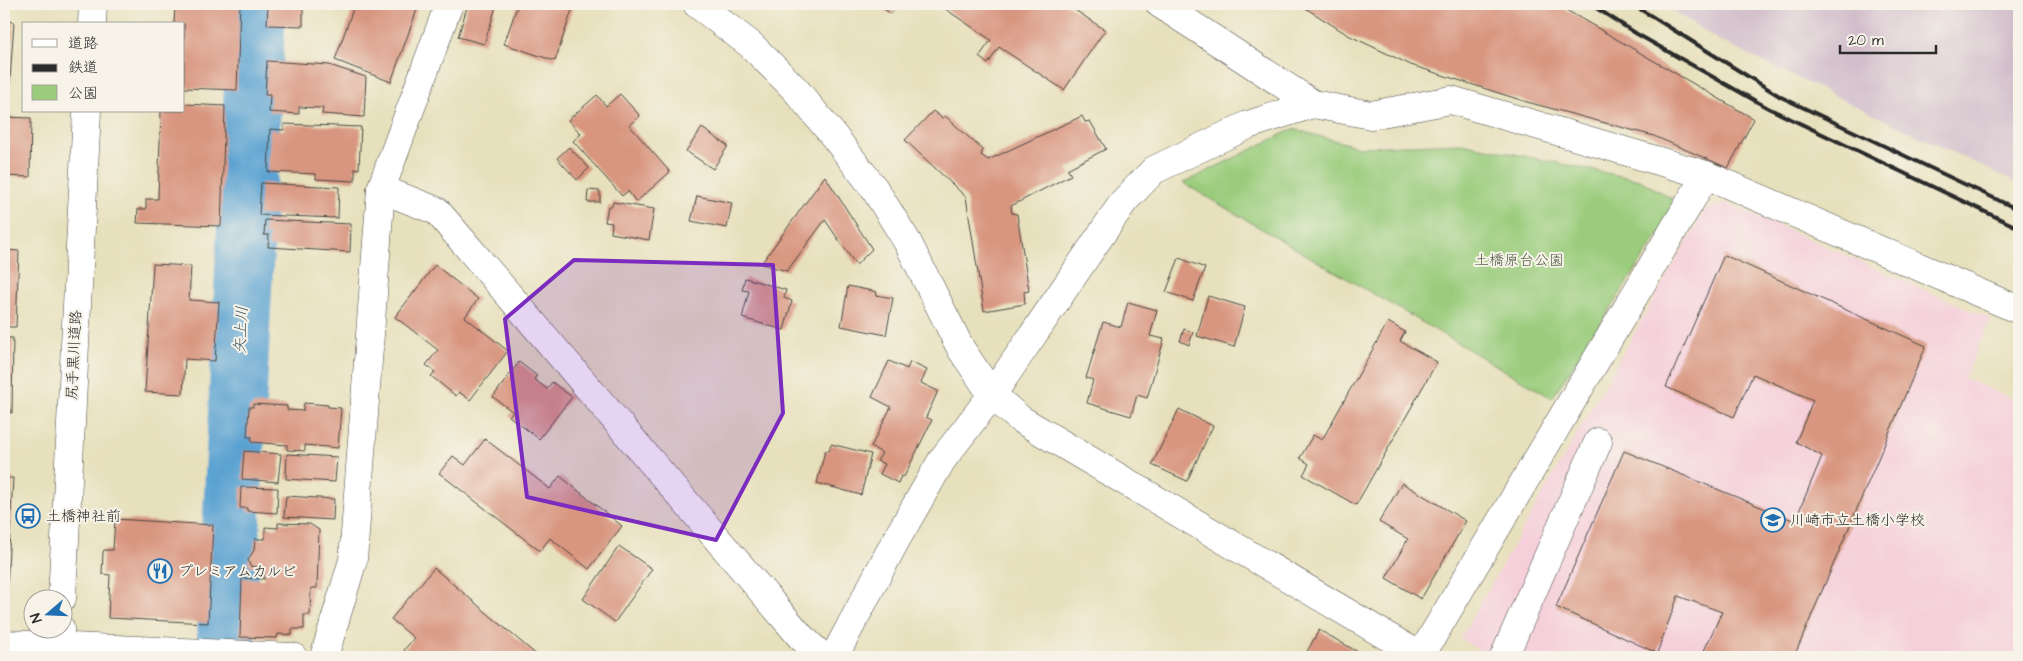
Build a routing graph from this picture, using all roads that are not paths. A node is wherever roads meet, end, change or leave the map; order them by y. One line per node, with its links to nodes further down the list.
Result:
1 (92, 4): 5 (street)
2 (449, 4): 9 (street)
3 (697, 4): 11 (street)
4 (1160, 4): 6 (street)
5 (92, 22)
6 (1313, 104): 8 (street); 11 (street)
7 (87, 112): 13 (street, 尻手黒川道路)
8 (1706, 174): 10 (street); 20 (street)
9 (381, 189): 17 (street); 18 (street)
10 (2019, 310)
11 (992, 395): 19 (street); 20 (street)
12 (1598, 442): 21 (street)
13 (63, 588)
14 (4, 644): 15 (street)
15 (60, 644): 16 (street)
16 (293, 657)
17 (324, 657)
18 (823, 657)
19 (834, 657)
20 (1421, 657)
21 (1504, 657)

